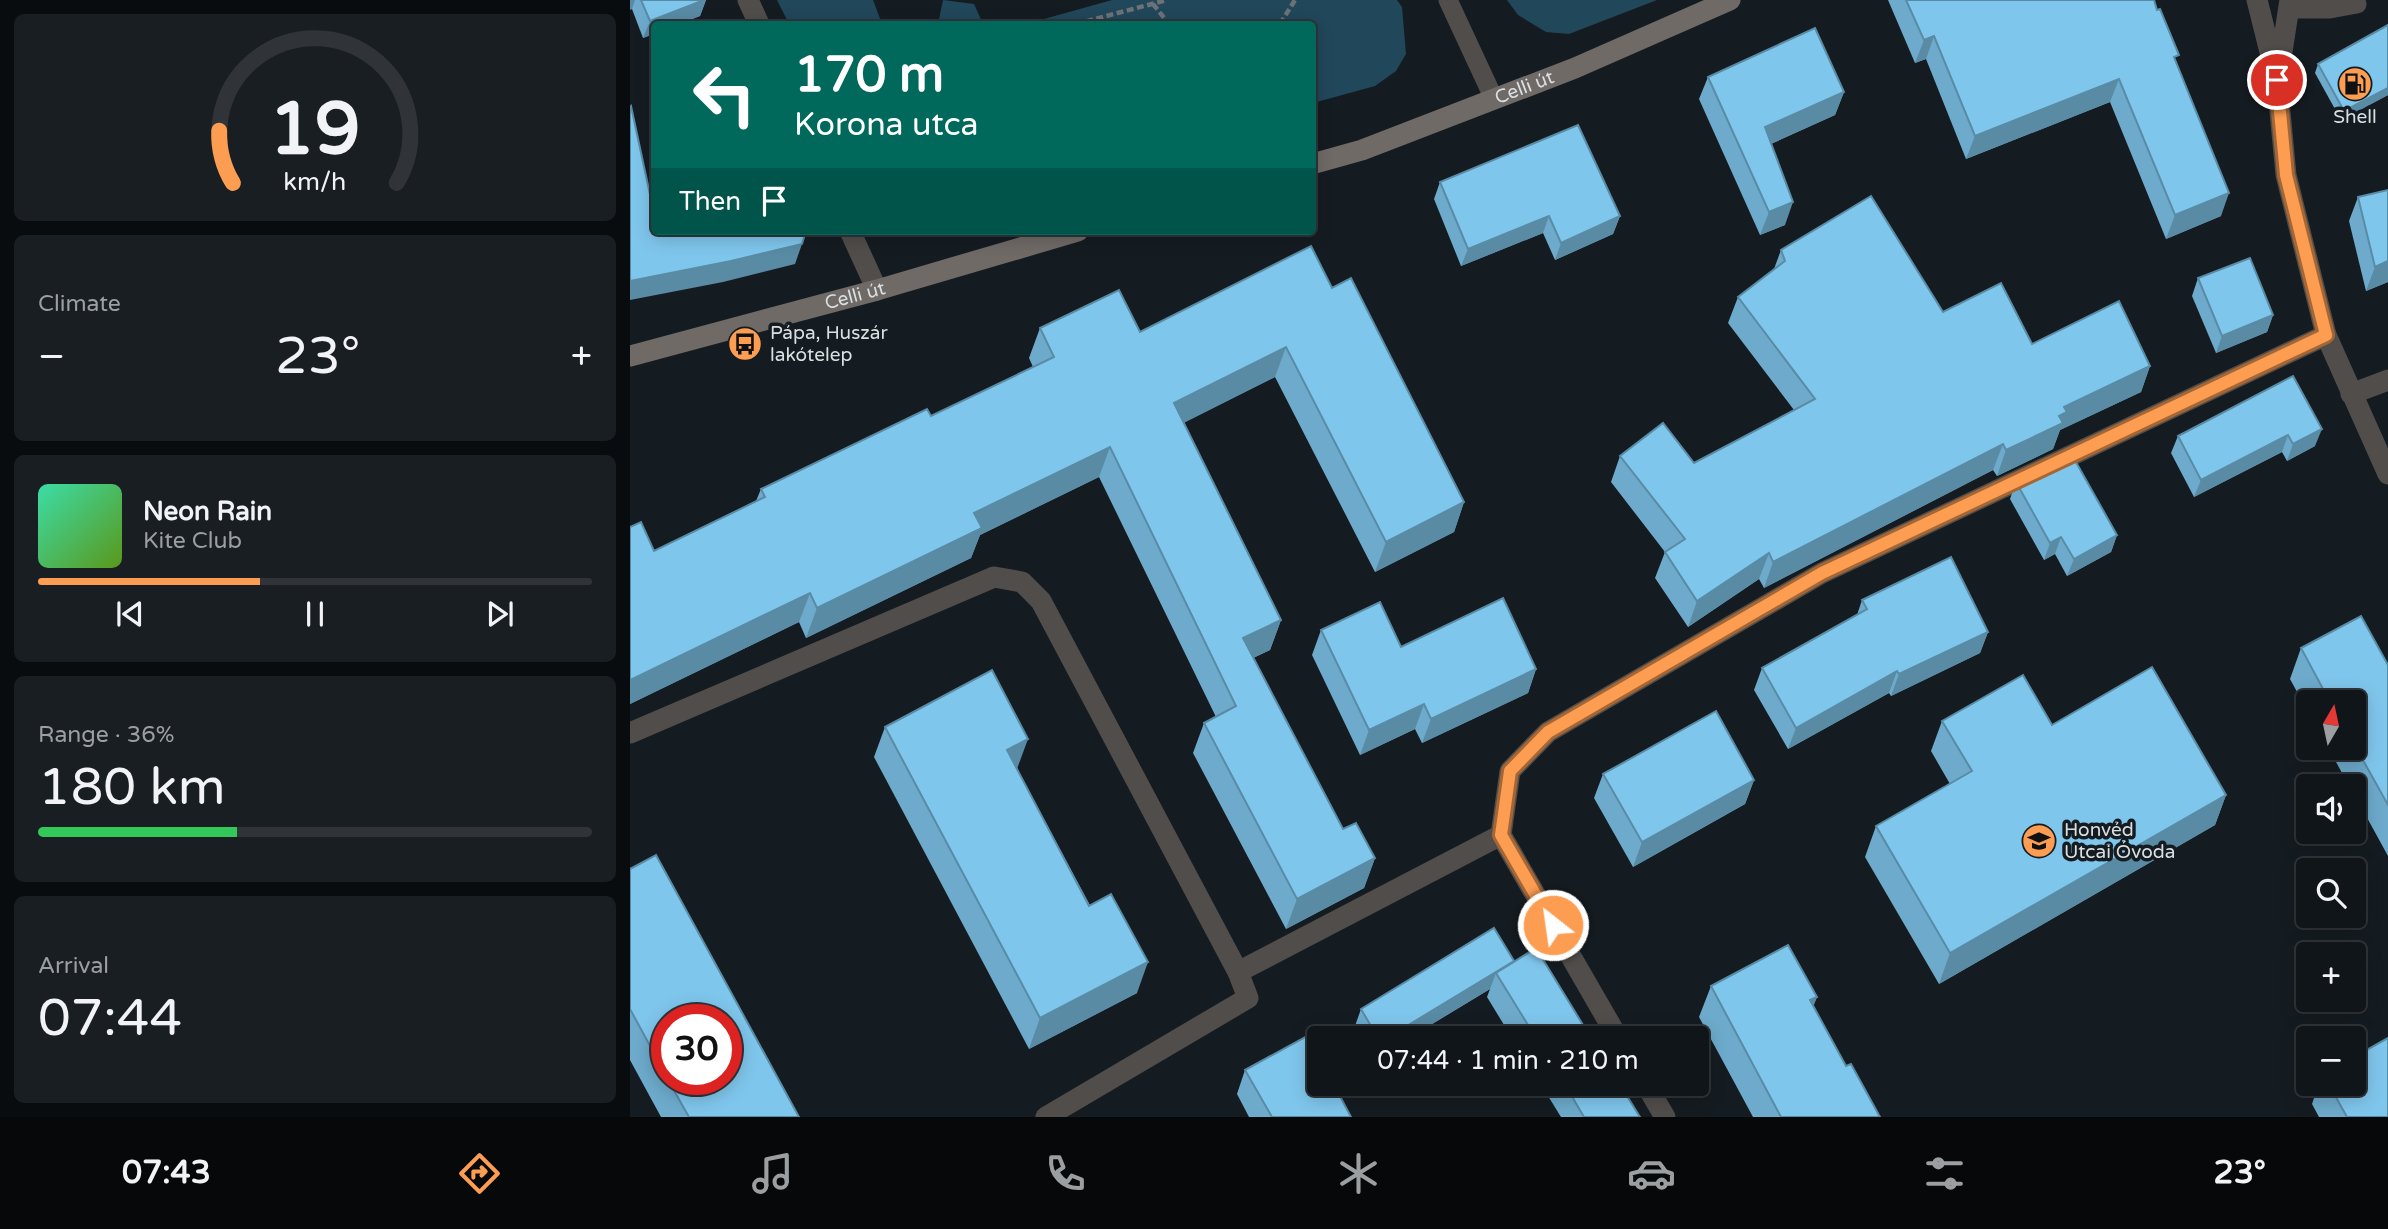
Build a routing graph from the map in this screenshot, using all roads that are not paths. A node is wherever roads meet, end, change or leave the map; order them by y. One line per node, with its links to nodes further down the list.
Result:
1 (748, 0): 7 (street)
2 (1448, 0): 9 (lane)
3 (1730, 0): 9 (street, Celli út)
4 (2256, 0): 8 (street)
5 (2289, 4): 6 (lane); 8 (street)
6 (2357, 4)
7 (758, 21)
8 (2277, 80): 14 (street)
9 (1494, 99): 10 (street, Celli út)
10 (1316, 163)
11 (852, 235): 13 (street)
12 (1064, 235): 13 (street, Celli út)
13 (877, 290): 15 (street, Celli út)
14 (2326, 335): 17 (street); 20 (street)
15 (630, 356)
16 (2388, 380): 17 (street)
17 (2351, 394): 18 (street)
18 (2388, 474)
19 (630, 733): 21 (street)
20 (1501, 835): 21 (street); 22 (street)
21 (1238, 972): 24 (street)
22 (1612, 1026)
23 (1653, 1096): 25 (street)
24 (1046, 1117)
25 (1665, 1117)

